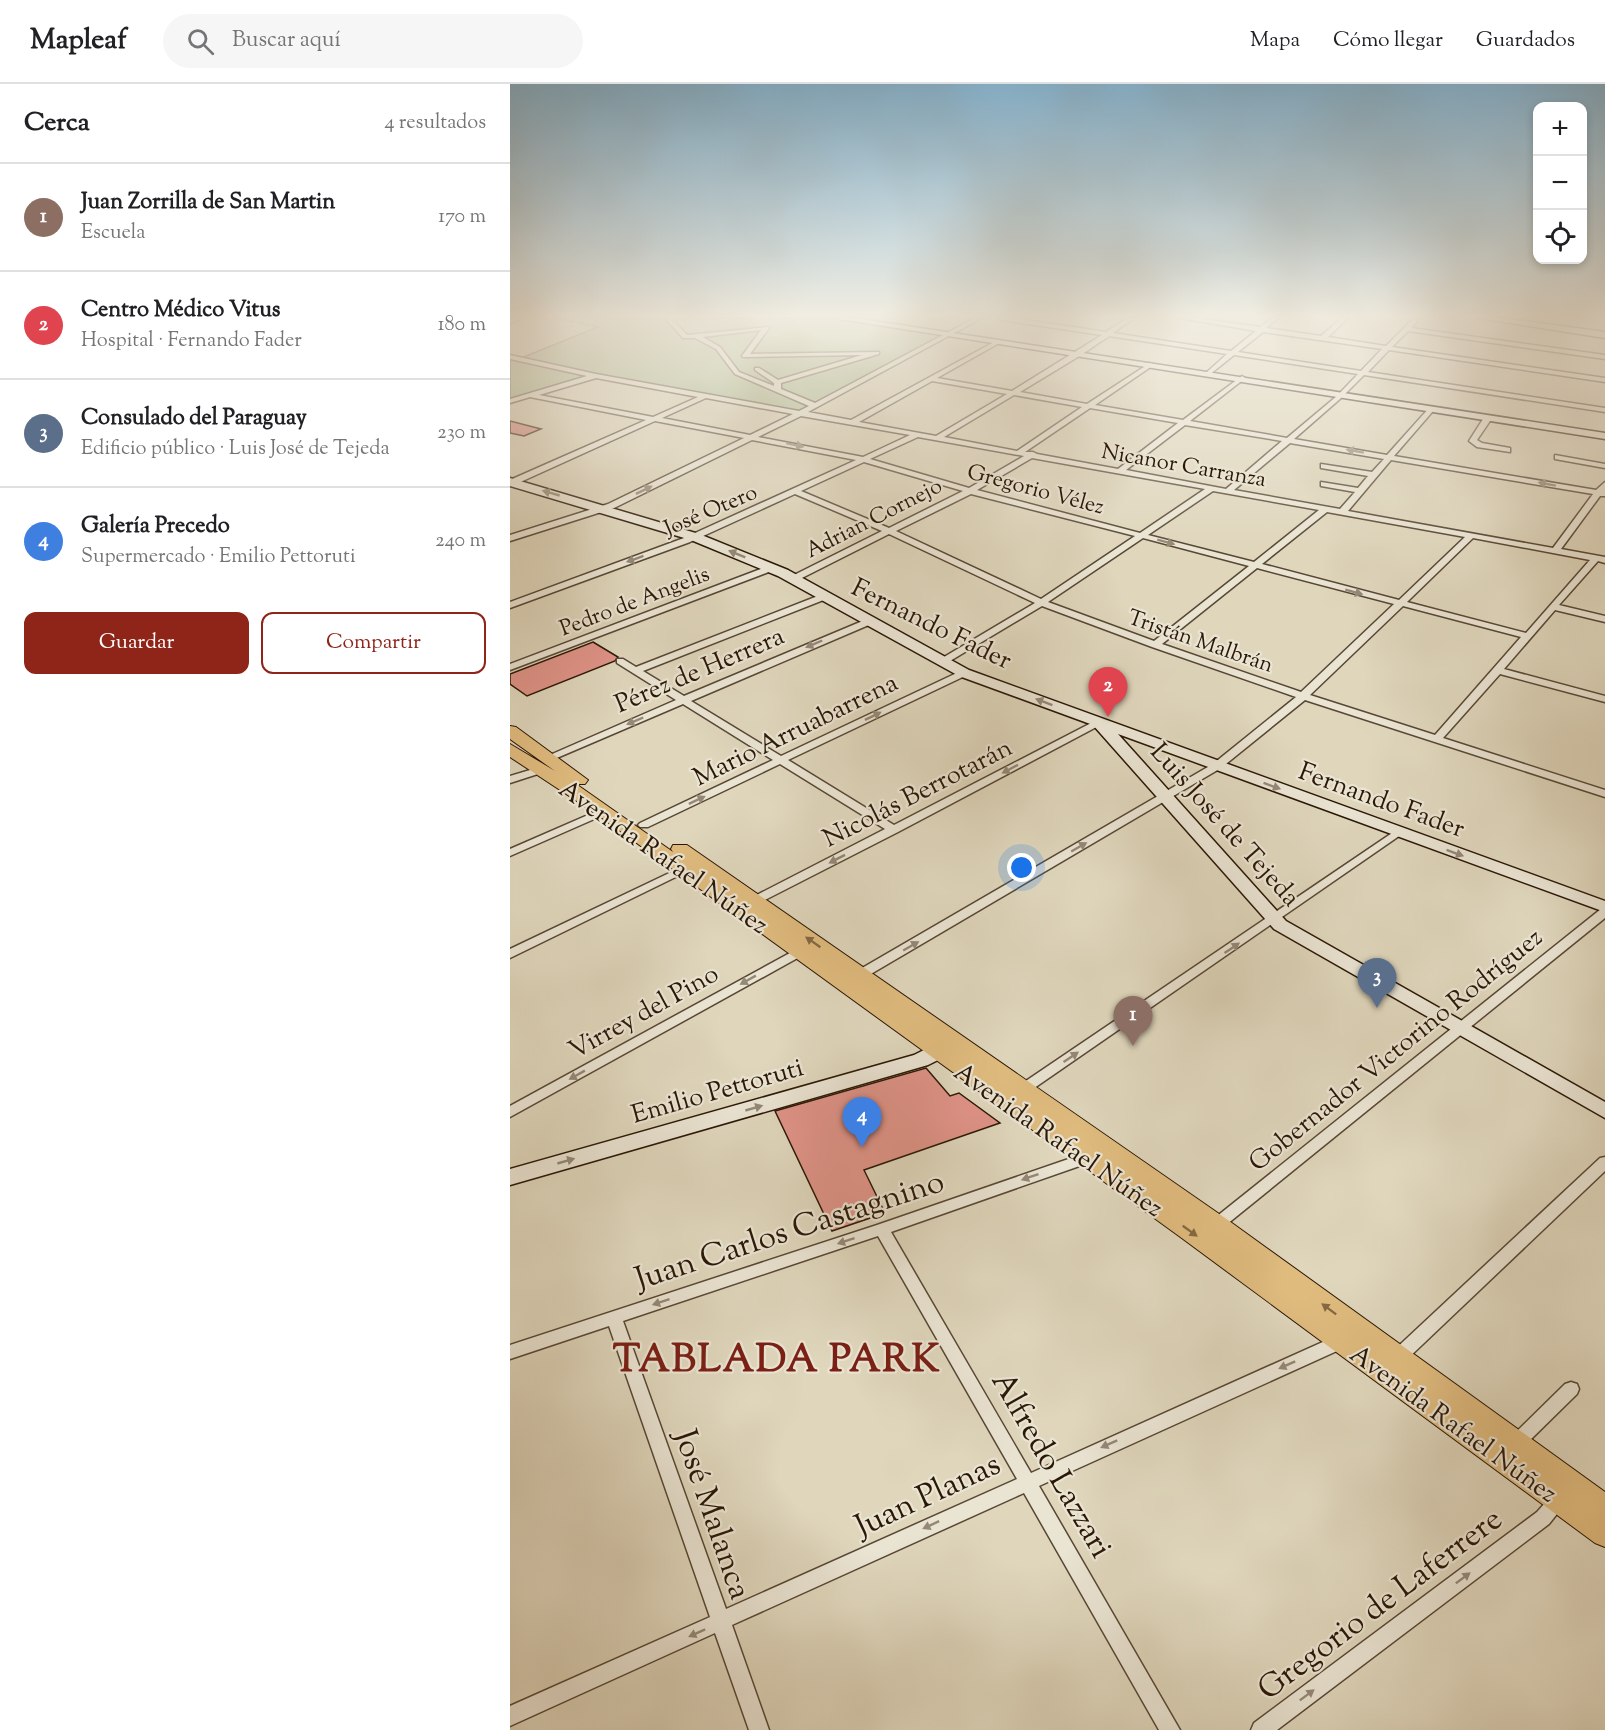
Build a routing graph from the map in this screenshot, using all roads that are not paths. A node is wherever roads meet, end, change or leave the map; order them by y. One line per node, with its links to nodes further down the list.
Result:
1 (530, 395): 15 (street); 22 (street, Gregorio Vélez)
2 (699, 395): 14 (street, Nicanor Carranza)
3 (779, 395): 18 (street)
4 (788, 395): 16 (street)
5 (837, 395): 16 (street)
6 (902, 395): 24 (street)
7 (1012, 395): 29 (street)
8 (1018, 395): 17 (street)
9 (1106, 395): 17 (street)
10 (1219, 395): 25 (street)
11 (1340, 395): 30 (street)
12 (1346, 395): 19 (main road)
13 (1505, 395): 20 (street)
14 (705, 396): 18 (street, Nicanor Carranza); 22 (street)
15 (510, 401)
16 (816, 406): 21 (street)
17 (1089, 406): 25 (street); 32 (street)
18 (774, 407): 21 (street, Nicanor Carranza)
19 (1430, 409): 23 (main road); 34 (street)
20 (1605, 410)
21 (803, 412): 24 (street, Nicanor Carranza); 27 (street)
22 (655, 418): 27 (street, Gregorio Vélez); 41 (street)
23 (1488, 418): 28 (main road); 31 (street)
24 (853, 422): 26 (street, Nicanor Carranza)
25 (1183, 422): 30 (street); 39 (street)
26 (919, 434): 29 (street, Nicanor Carranza); 36 (street, José Otero)
27 (754, 436): 36 (street, Gregorio Vélez, one-way to 36); 50 (street, one-way to 27)
28 (1605, 436)
29 (938, 438): 32 (street, Nicanor Carranza)
30 (1287, 439): 34 (street, one-way to 30); 47 (street)
31 (1507, 450)
32 (1020, 452): 33 (street, Nicanor Carranza)
33 (1033, 454): 39 (street, Nicanor Carranza); 45 (street, Adrian Cornejo)
34 (1389, 457): 40 (street); 49 (street, one-way to 34)
35 (1558, 457): 38 (street)
36 (863, 460): 45 (street, Gregorio Vélez); 46 (street, José Otero)
37 (1324, 466): 40 (street)
38 (1605, 466)
39 (1120, 471): 44 (street, Nicanor Carranza)
40 (1374, 475): 48 (street)
41 (512, 482): 50 (main road, Fernando Fader, one-way to 41)
42 (1324, 484): 48 (street)
43 (1605, 484): 49 (street)
44 (1212, 488): 47 (street, Nicanor Carranza); 56 (street)
45 (970, 490): 53 (street, Adrian Cornejo); 56 (street, Gregorio Vélez)
46 (795, 491): 53 (street, Tristán Malbrán); 55 (street, José Otero)
47 (1228, 491): 51 (street, Nicanor Carranza)
48 (1361, 491): 52 (street)
49 (1602, 494): 58 (street)
50 (603, 508): 55 (main road, Fernando Fader); 57 (street)
51 (1327, 508): 52 (street, Nicanor Carranza); 60 (street)
52 (1343, 511): 54 (street, Nicanor Carranza)
53 (891, 532): 62 (street, Adrian Cornejo); 66 (street, Tristán Malbrán)
54 (1471, 536): 58 (street, Nicanor Carranza); 67 (street)
55 (695, 537): 61 (main road, Fernando Fader, one-way to 55); 65 (street, José Otero, one-way to 65)
56 (1144, 537): 60 (street, Gregorio Vélez, one-way to 60); 66 (street)
57 (510, 538)
58 (1555, 551): 59 (street, Nicanor Carranza)
59 (1601, 559): 69 (street)
60 (1254, 565): 67 (street, Gregorio Vélez, one-way to 67); 73 (street)
61 (771, 568): 62 (main road, Fernando Fader); 76 (street, Pedro de Angelis)
62 (794, 579): 64 (main road, Fernando Fader)
63 (510, 594): 65 (street)
64 (823, 597): 71 (main road, Fernando Fader); 77 (street, Adrian Cornejo)
65 (520, 601): 68 (street, José Otero)
66 (1041, 603): 73 (street, Tristán Malbrán); 75 (street)
67 (1399, 603): 72 (street, Gregorio Vélez); 80 (street)
68 (510, 605)
69 (1555, 607): 70 (street); 72 (street)
70 (1605, 619)
71 (868, 622): 75 (main road, Fernando Fader); 82 (street, Pérez de Herrera, one-way to 82)
72 (1528, 636): 78 (street)
73 (1155, 645): 80 (street, Tristán Malbrán)
74 (620, 661): 77 (street)
75 (942, 662): 79 (main road, Fernando Fader)
76 (510, 668)
77 (635, 671): 82 (street)
78 (1500, 671): 81 (street); 85 (street)
79 (964, 672): 83 (main road, Fernando Fader, one-way to 79); 87 (street, Mario Arruabarrena, one-way to 79)
80 (1304, 696): 85 (street, Tristán Malbrán); 89 (street)
81 (1605, 699)
82 (682, 700): 87 (street); 88 (street, Pérez de Herrera, one-way to 88)
83 (1099, 723): 89 (main road, Fernando Fader); 92 (main road, Luis José de Tejeda); 95 (street, Nicolás Berrotarán, one-way to 95)
84 (510, 731): 88 (main road, Avenida Rafael Núñez)
85 (1438, 738): 91 (street, Tristán Malbrán)
86 (510, 749): 88 (main road, Avenida Rafael Núñez)
87 (781, 760): 94 (street, Mario Arruabarrena, one-way to 87); 95 (street)
88 (544, 764): 90 (street, Pérez de Herrera); 93 (main road, Avenida Rafael Núñez); 94 (main road, Avenida Rafael Núñez)
89 (1217, 766): 92 (street); 96 (main road, Fernando Fader, one-way to 96)
90 (510, 780)
91 (1605, 794)
92 (1164, 797): 102 (main road, Luis José de Tejeda); 105 (street, one-way to 92)
93 (604, 812): 97 (street); 98 (main road, Avenida Rafael Núñez)
94 (644, 825): 99 (main road, Avenida Rafael Núñez)
95 (894, 830): 99 (street, Nicolás Berrotarán, one-way to 99)
96 (1398, 832): 100 (main road, Fernando Fader, one-way to 100); 102 (street)
97 (510, 853)
98 (684, 869): 103 (main road, Avenida Rafael Núñez); 104 (street)
99 (755, 901): 105 (main road, Avenida Rafael Núñez, one-way to 99)
100 (1605, 907)
101 (1605, 912): 107 (street, Gobernador Victorino Rodríguez)
102 (1274, 920): 107 (main road, Luis José de Tejeda); 109 (street, one-way to 102)
103 (799, 952): 106 (main road, Avenida Rafael Núñez); 111 (street, Virrey del Pino, one-way to 111)
104 (510, 954)
105 (860, 975): 106 (street); 108 (main road, Avenida Rafael Núñez)
106 (835, 976): 108 (main road, Avenida Rafael Núñez)
107 (1459, 1028): 110 (main road, Luis José de Tejeda); 115 (street, Gobernador Victorino Rodríguez)
108 (942, 1044): 109 (main road, Avenida Rafael Núñez); 112 (main road, Avenida Rafael Núñez); 114 (main road, Emilio Pettoruti, one-way to 108)
109 (1022, 1090): 115 (main road, Avenida Rafael Núñez)
110 (1605, 1111)
111 (510, 1112)
112 (1086, 1158): 116 (street, Juan Carlos Castagnino, one-way to 116); 118 (main road, Avenida Rafael Núñez, one-way to 118)
113 (1605, 1162): 121 (street)
114 (510, 1177)
115 (1216, 1225): 119 (main road, Avenida Rafael Núñez, one-way to 115)
116 (882, 1229): 117 (street, Juan Carlos Castagnino, one-way to 117); 124 (street, Alfredo Lazzari)
117 (614, 1317): 120 (street, Juan Carlos Castagnino); 127 (street, José Malanca)
118 (1340, 1341): 119 (street, Juan Planas); 124 (street, Juan Planas, one-way to 124); 125 (main road, Avenida Rafael Núñez)
119 (1373, 1341): 121 (main road, Avenida Rafael Núñez)
120 (510, 1352)
121 (1397, 1358): 123 (main road, Avenida Rafael Núñez)
122 (1571, 1389): 123 (street)
123 (1515, 1444): 125 (main road, Avenida Rafael Núñez)
124 (1028, 1481): 127 (street, Juan Planas, one-way to 127); 130 (street, Alfredo Lazzari)
125 (1587, 1510): 126 (main road, Avenida Rafael Núñez); 131 (street, Gregorio de Laferrere, one-way to 125)
126 (1605, 1534)
127 (720, 1623): 128 (street, Juan Planas, one-way to 128); 129 (street, José Malanca)
128 (510, 1716)
129 (759, 1730)
130 (1170, 1730)
131 (1261, 1730)

